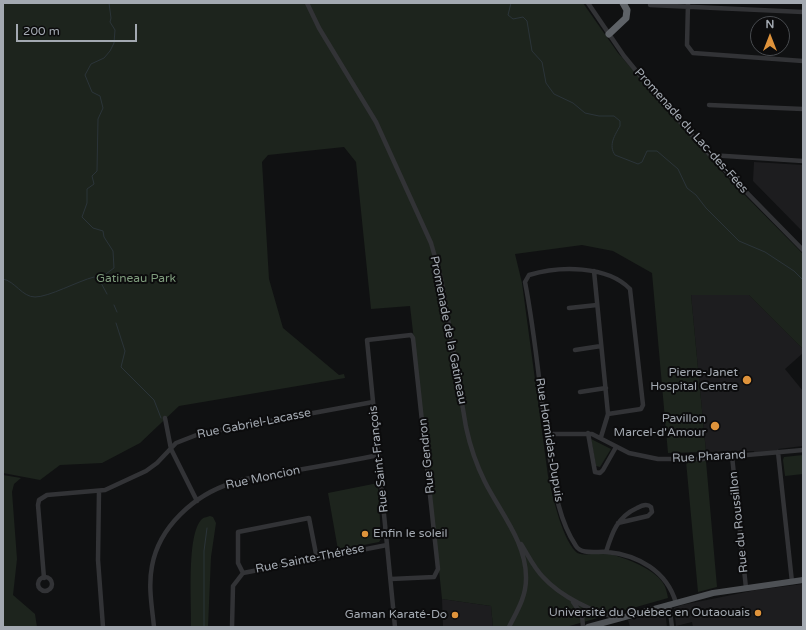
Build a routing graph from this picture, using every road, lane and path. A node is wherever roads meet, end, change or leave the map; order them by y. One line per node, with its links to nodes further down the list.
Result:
1 (307, 3): 37 (street, Promenade de la Gatineau)
2 (588, 3): 7 (street, Promenade du Lac-des-Fées)
3 (623, 3): 7 (highway)
4 (650, 5): 5 (street)
5 (688, 5): 6 (street); 8 (street)
6 (803, 12)
7 (609, 34): 11 (street, Promenade du Lac-des-Fées)
8 (803, 61)
9 (709, 105): 10 (street)
10 (803, 109)
11 (710, 155): 12 (street); 13 (street, Promenade du Lac-des-Fées)
12 (803, 161)
13 (803, 250)
14 (594, 271): 15 (street); 23 (street); 26 (street, Rue Hormidas-Dupuis)
15 (597, 305): 16 (street); 18 (street)
16 (569, 308)
17 (367, 340): 22 (street, Rue Saint-François); 43 (street, Rue Gendron)
18 (602, 346): 19 (street); 20 (street)
19 (575, 350)
20 (606, 388): 21 (street); 23 (street)
21 (580, 392)
22 (373, 402): 29 (street, Rue Gabriel-Lacasse); 32 (street, Rue Saint-François)
23 (608, 414): 27 (street)
24 (165, 418): 29 (street)
25 (588, 433): 26 (street, Rue Pharand); 27 (street, Rue Pharand); 28 (street)
26 (546, 434): 39 (street, Rue Hormidas-Dupuis)
27 (601, 438): 28 (street, Rue Pharand)
28 (616, 447): 33 (street, Rue Pharand)
29 (171, 449): 34 (street, Rue Gabriel-Lacasse); 35 (street)
30 (803, 450): 31 (street, Rue Pharand)
31 (778, 452): 33 (street, Rue Pharand); 45 (street)
32 (378, 456): 35 (street, Rue Moncion); 38 (street, Rue Saint-François)
33 (732, 456): 46 (street, Rue du Roussillon)
34 (99, 491): 42 (street, Rue Gabriel-Lacasse); 50 (street)
35 (197, 500): 51 (street, Rue Moncion)
36 (618, 523): 36 (street); 39 (street)
37 (513, 533): 47 (street); 54 (street)
38 (387, 545): 40 (street, Rue Sainte-Thérèse); 43 (street, Rue Saint-François)
39 (606, 552): 48 (street, Rue Hormidas-Dupuis)
40 (317, 559): 41 (street, Rue Sainte-Thérèse); 41 (street)
41 (243, 573): 52 (street, Rue Sainte-Thérèse)
42 (44, 578)
43 (391, 579): 53 (street, Rue Saint-François)
44 (803, 580): 45 (main road)
45 (792, 582): 46 (main road)
46 (746, 588): 48 (main road)
47 (569, 596): 49 (street); 55 (street)
48 (672, 604): 49 (main road); 57 (street, Rue Hormidas-Dupuis)
49 (620, 618): 56 (main road)
50 (103, 627)
51 (154, 627)
52 (232, 627)
53 (395, 627)
54 (509, 627)
55 (583, 627)
56 (588, 627)
57 (672, 627)

